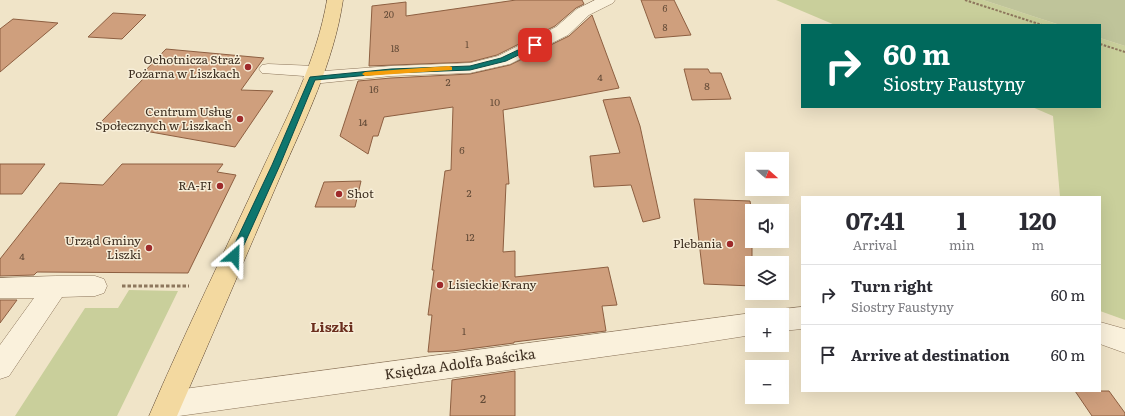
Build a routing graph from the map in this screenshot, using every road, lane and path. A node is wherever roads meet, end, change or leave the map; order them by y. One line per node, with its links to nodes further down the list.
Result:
1 (335, 0): 8 (main road)
2 (607, 0): 8 (street)
3 (965, 0): 4 (path)
4 (1039, 24)
5 (1101, 44): 6 (path)
6 (1125, 52)
7 (268, 69): 8 (street)
8 (314, 75): 19 (main road)
9 (56, 286): 10 (street); 12 (street); 18 (street)
10 (95, 286): 11 (path)
11 (192, 286)
12 (0, 288)
13 (801, 318): 14 (street)
14 (789, 319)
15 (745, 325): 19 (street, Księdza Adolfa Baścika)
16 (1101, 333): 17 (street)
17 (1125, 341)
18 (0, 367)
19 (166, 410)

